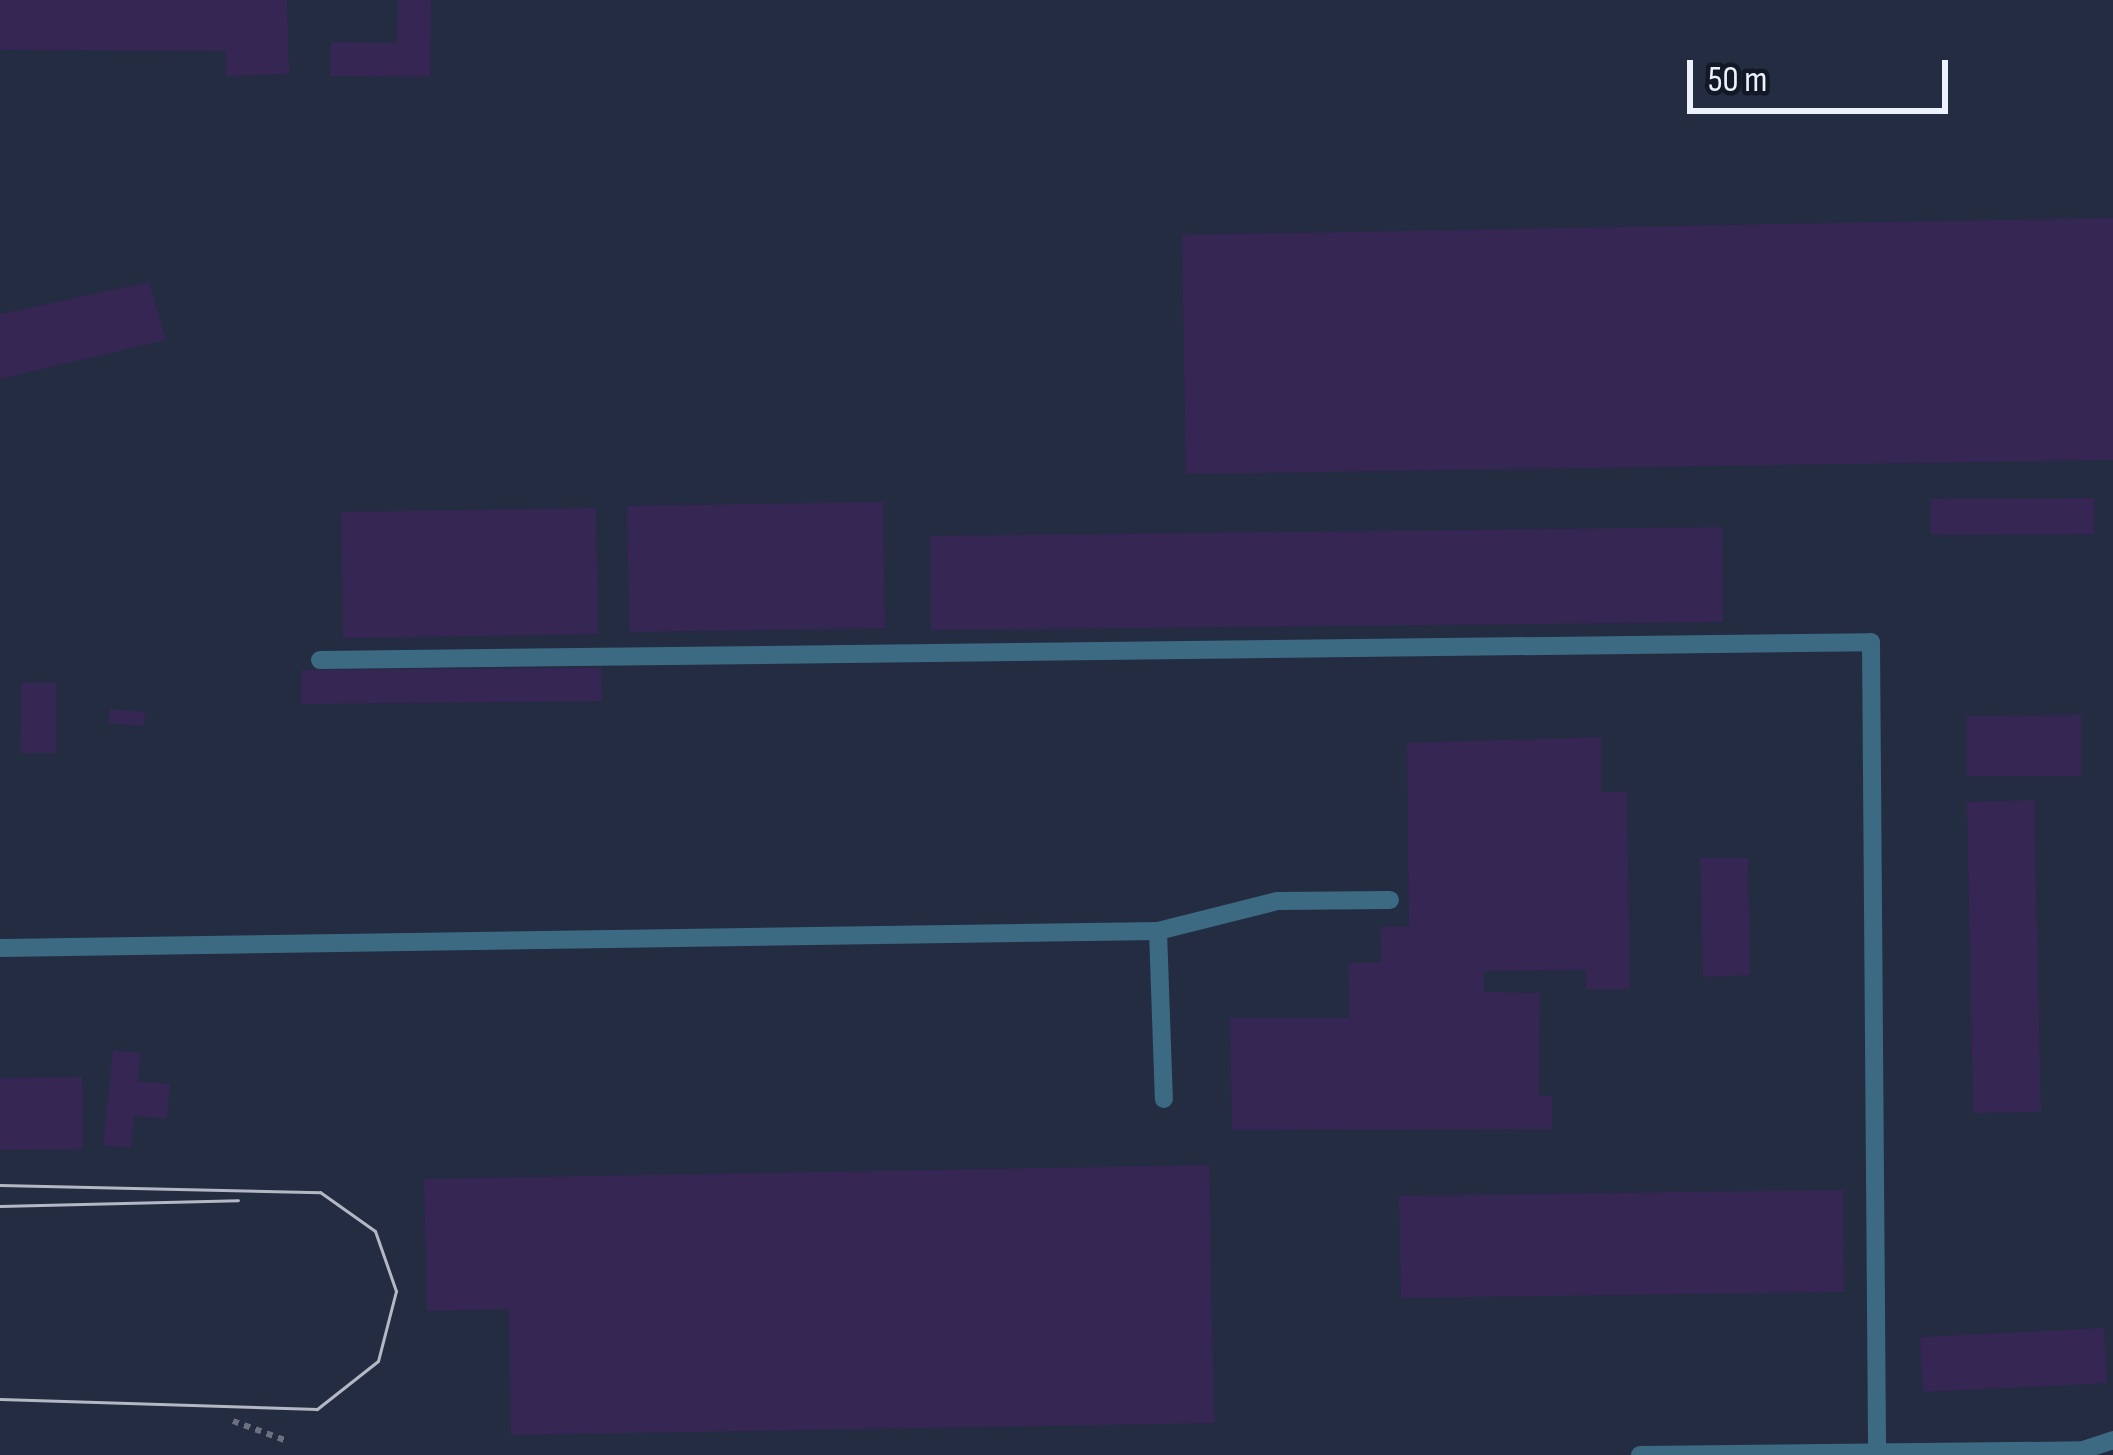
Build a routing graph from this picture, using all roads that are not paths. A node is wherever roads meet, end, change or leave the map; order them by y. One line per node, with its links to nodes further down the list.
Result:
1 (320, 660): 7 (lane)
2 (1390, 899): 3 (lane)
3 (1158, 931): 4 (lane); 5 (lane)
4 (0, 948)
5 (1164, 1099)
6 (2113, 1440): 7 (lane)
7 (1877, 1450): 8 (lane)
8 (1640, 1455)

